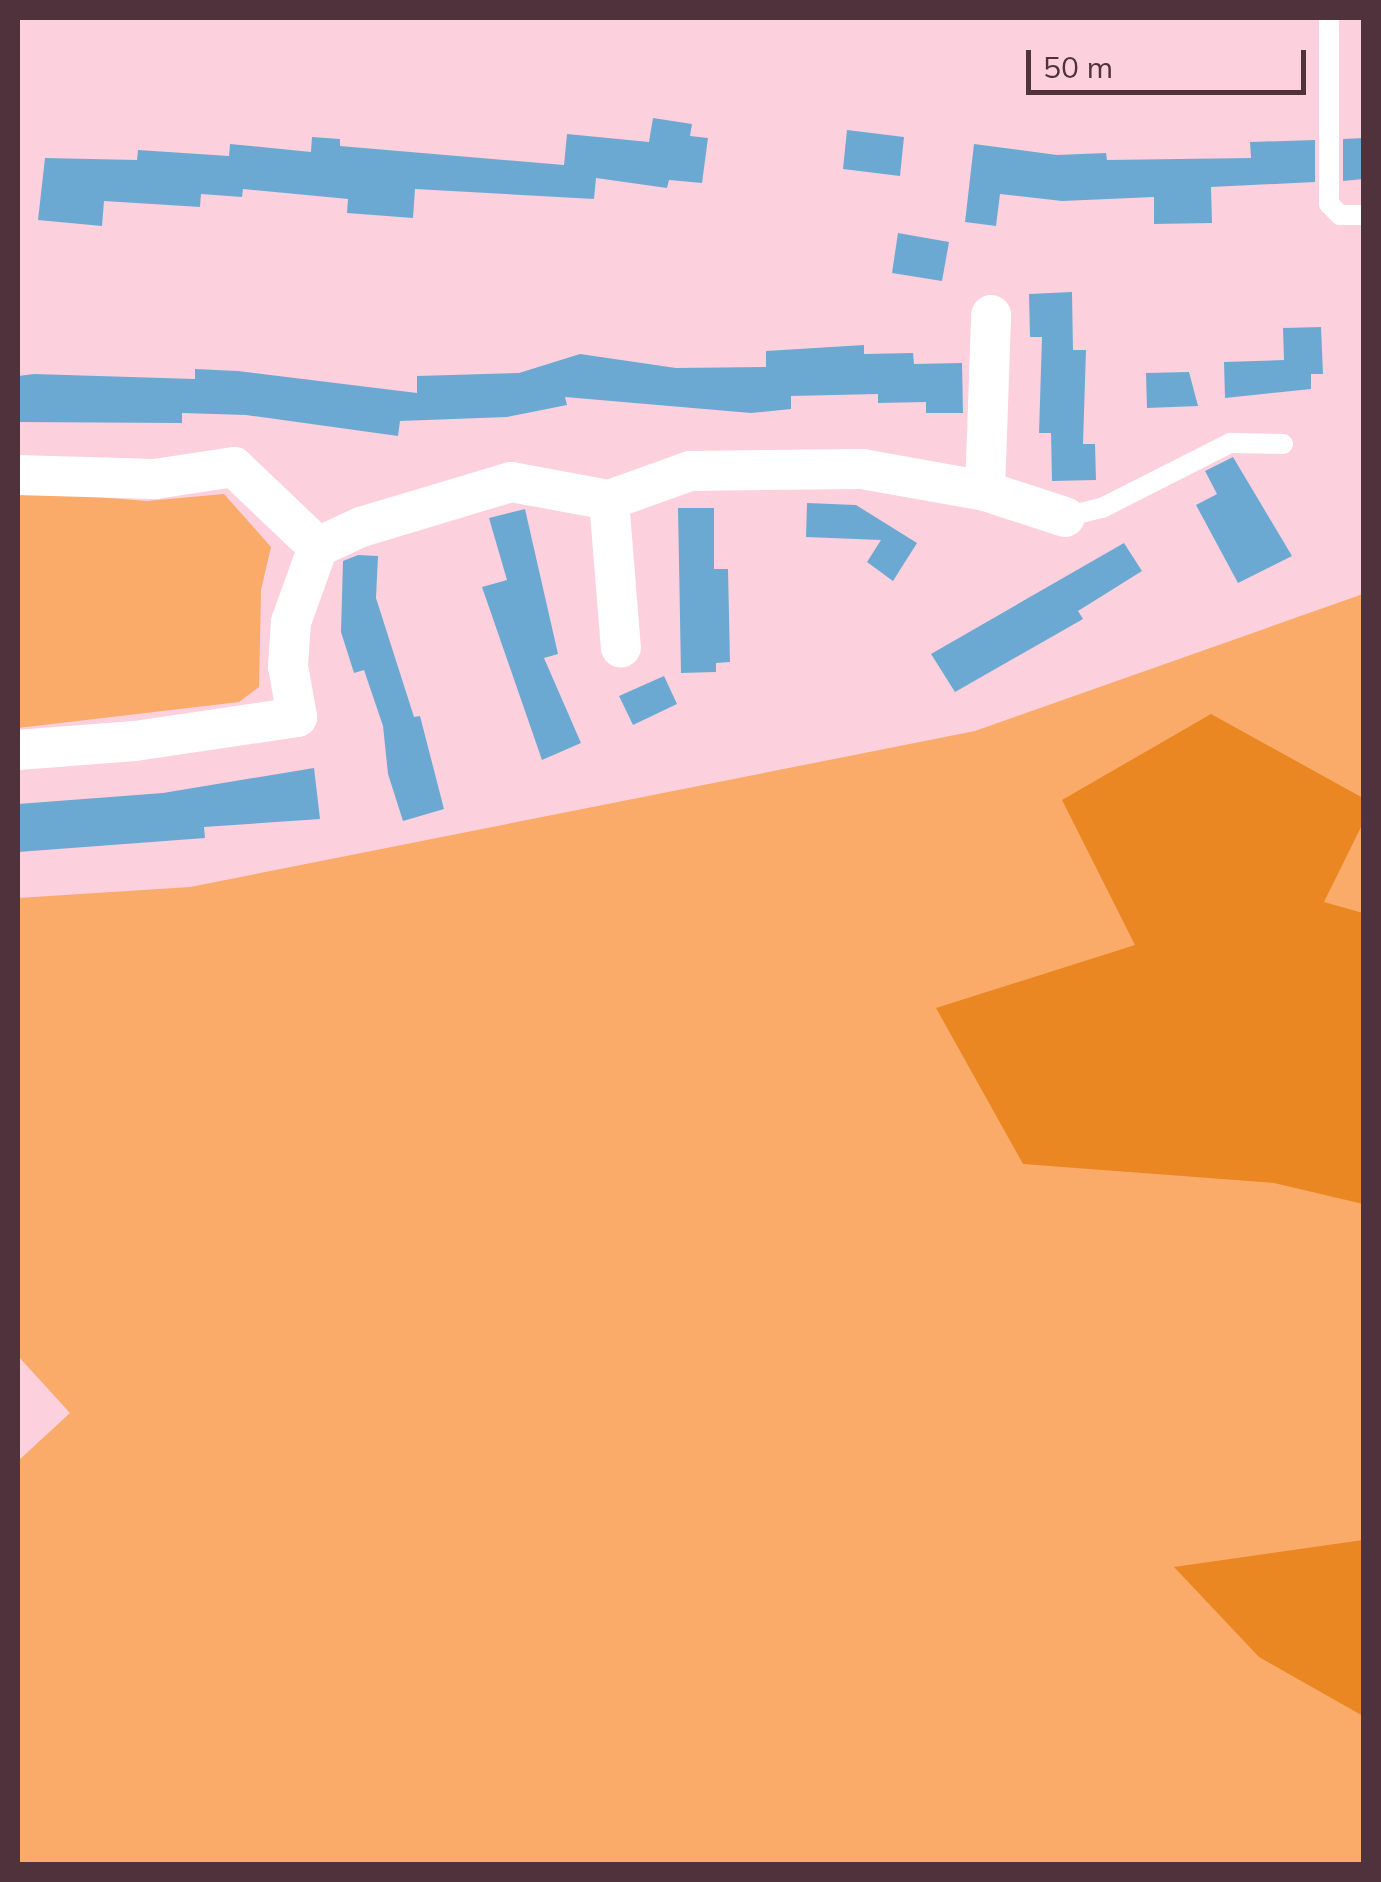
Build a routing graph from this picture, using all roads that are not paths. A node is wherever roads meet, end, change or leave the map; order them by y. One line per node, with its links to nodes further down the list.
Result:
1 (1328, 18): 2 (lane)
2 (1364, 215)
3 (990, 315): 6 (street)
4 (1283, 444): 8 (lane)
5 (18, 475): 9 (street)
6 (985, 491): 7 (street); 8 (street)
7 (610, 500): 9 (street); 10 (street)
8 (1065, 517)
9 (318, 547): 11 (street)
10 (621, 648)
11 (18, 750)

